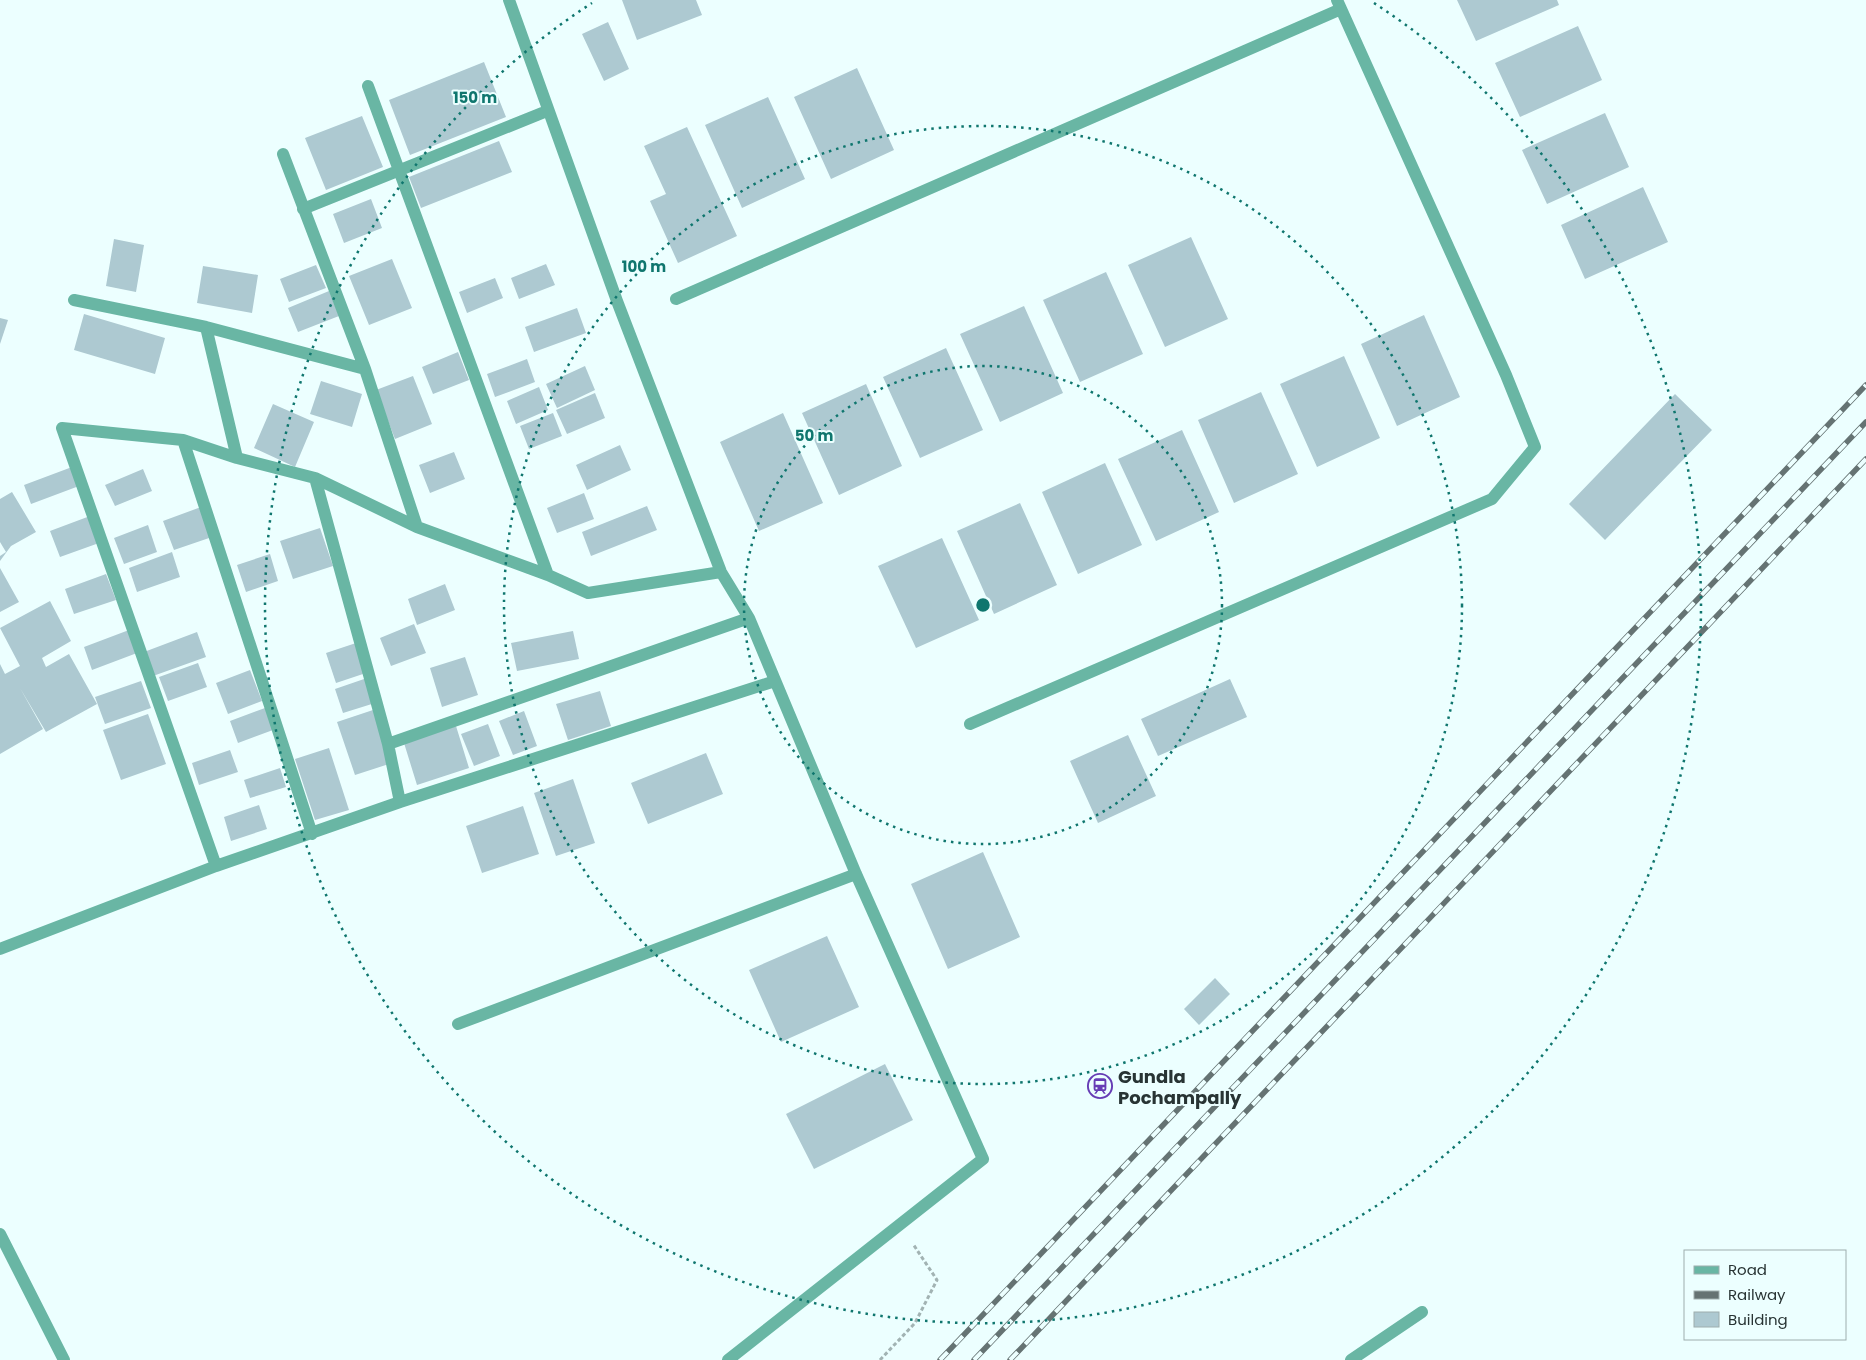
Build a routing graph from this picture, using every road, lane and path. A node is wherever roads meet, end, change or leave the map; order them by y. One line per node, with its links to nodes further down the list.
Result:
1 (509, 0): 4 (street)
2 (1339, 4): 8 (street); 20 (street)
3 (368, 86): 6 (street)
4 (547, 111): 6 (street); 16 (street)
5 (283, 154): 7 (street)
6 (399, 170): 7 (street); 17 (street)
7 (303, 209): 11 (street)
8 (676, 299)
9 (74, 300): 10 (street)
10 (206, 327): 11 (street); 13 (street)
11 (365, 369): 15 (street)
12 (183, 440): 13 (street); 23 (street); 24 (street)
13 (237, 458): 14 (street)
14 (315, 478): 15 (street); 21 (street)
15 (417, 527): 17 (street)
16 (721, 572): 17 (street); 18 (street)
17 (548, 575)
18 (749, 618): 19 (street); 21 (street)
19 (775, 681): 22 (street); 25 (street)
20 (970, 724)
21 (388, 744): 22 (street)
22 (400, 802): 23 (street)
23 (312, 834): 24 (street)
24 (216, 866): 26 (street)
25 (856, 874): 27 (street); 28 (street)
26 (0, 949)
27 (458, 1024)
28 (900, 1224): 32 (street); 33 (path)
29 (0, 1234): 31 (street)
30 (1422, 1312): 34 (street)
31 (64, 1360)
32 (728, 1360)
33 (880, 1360)
34 (1351, 1360)

